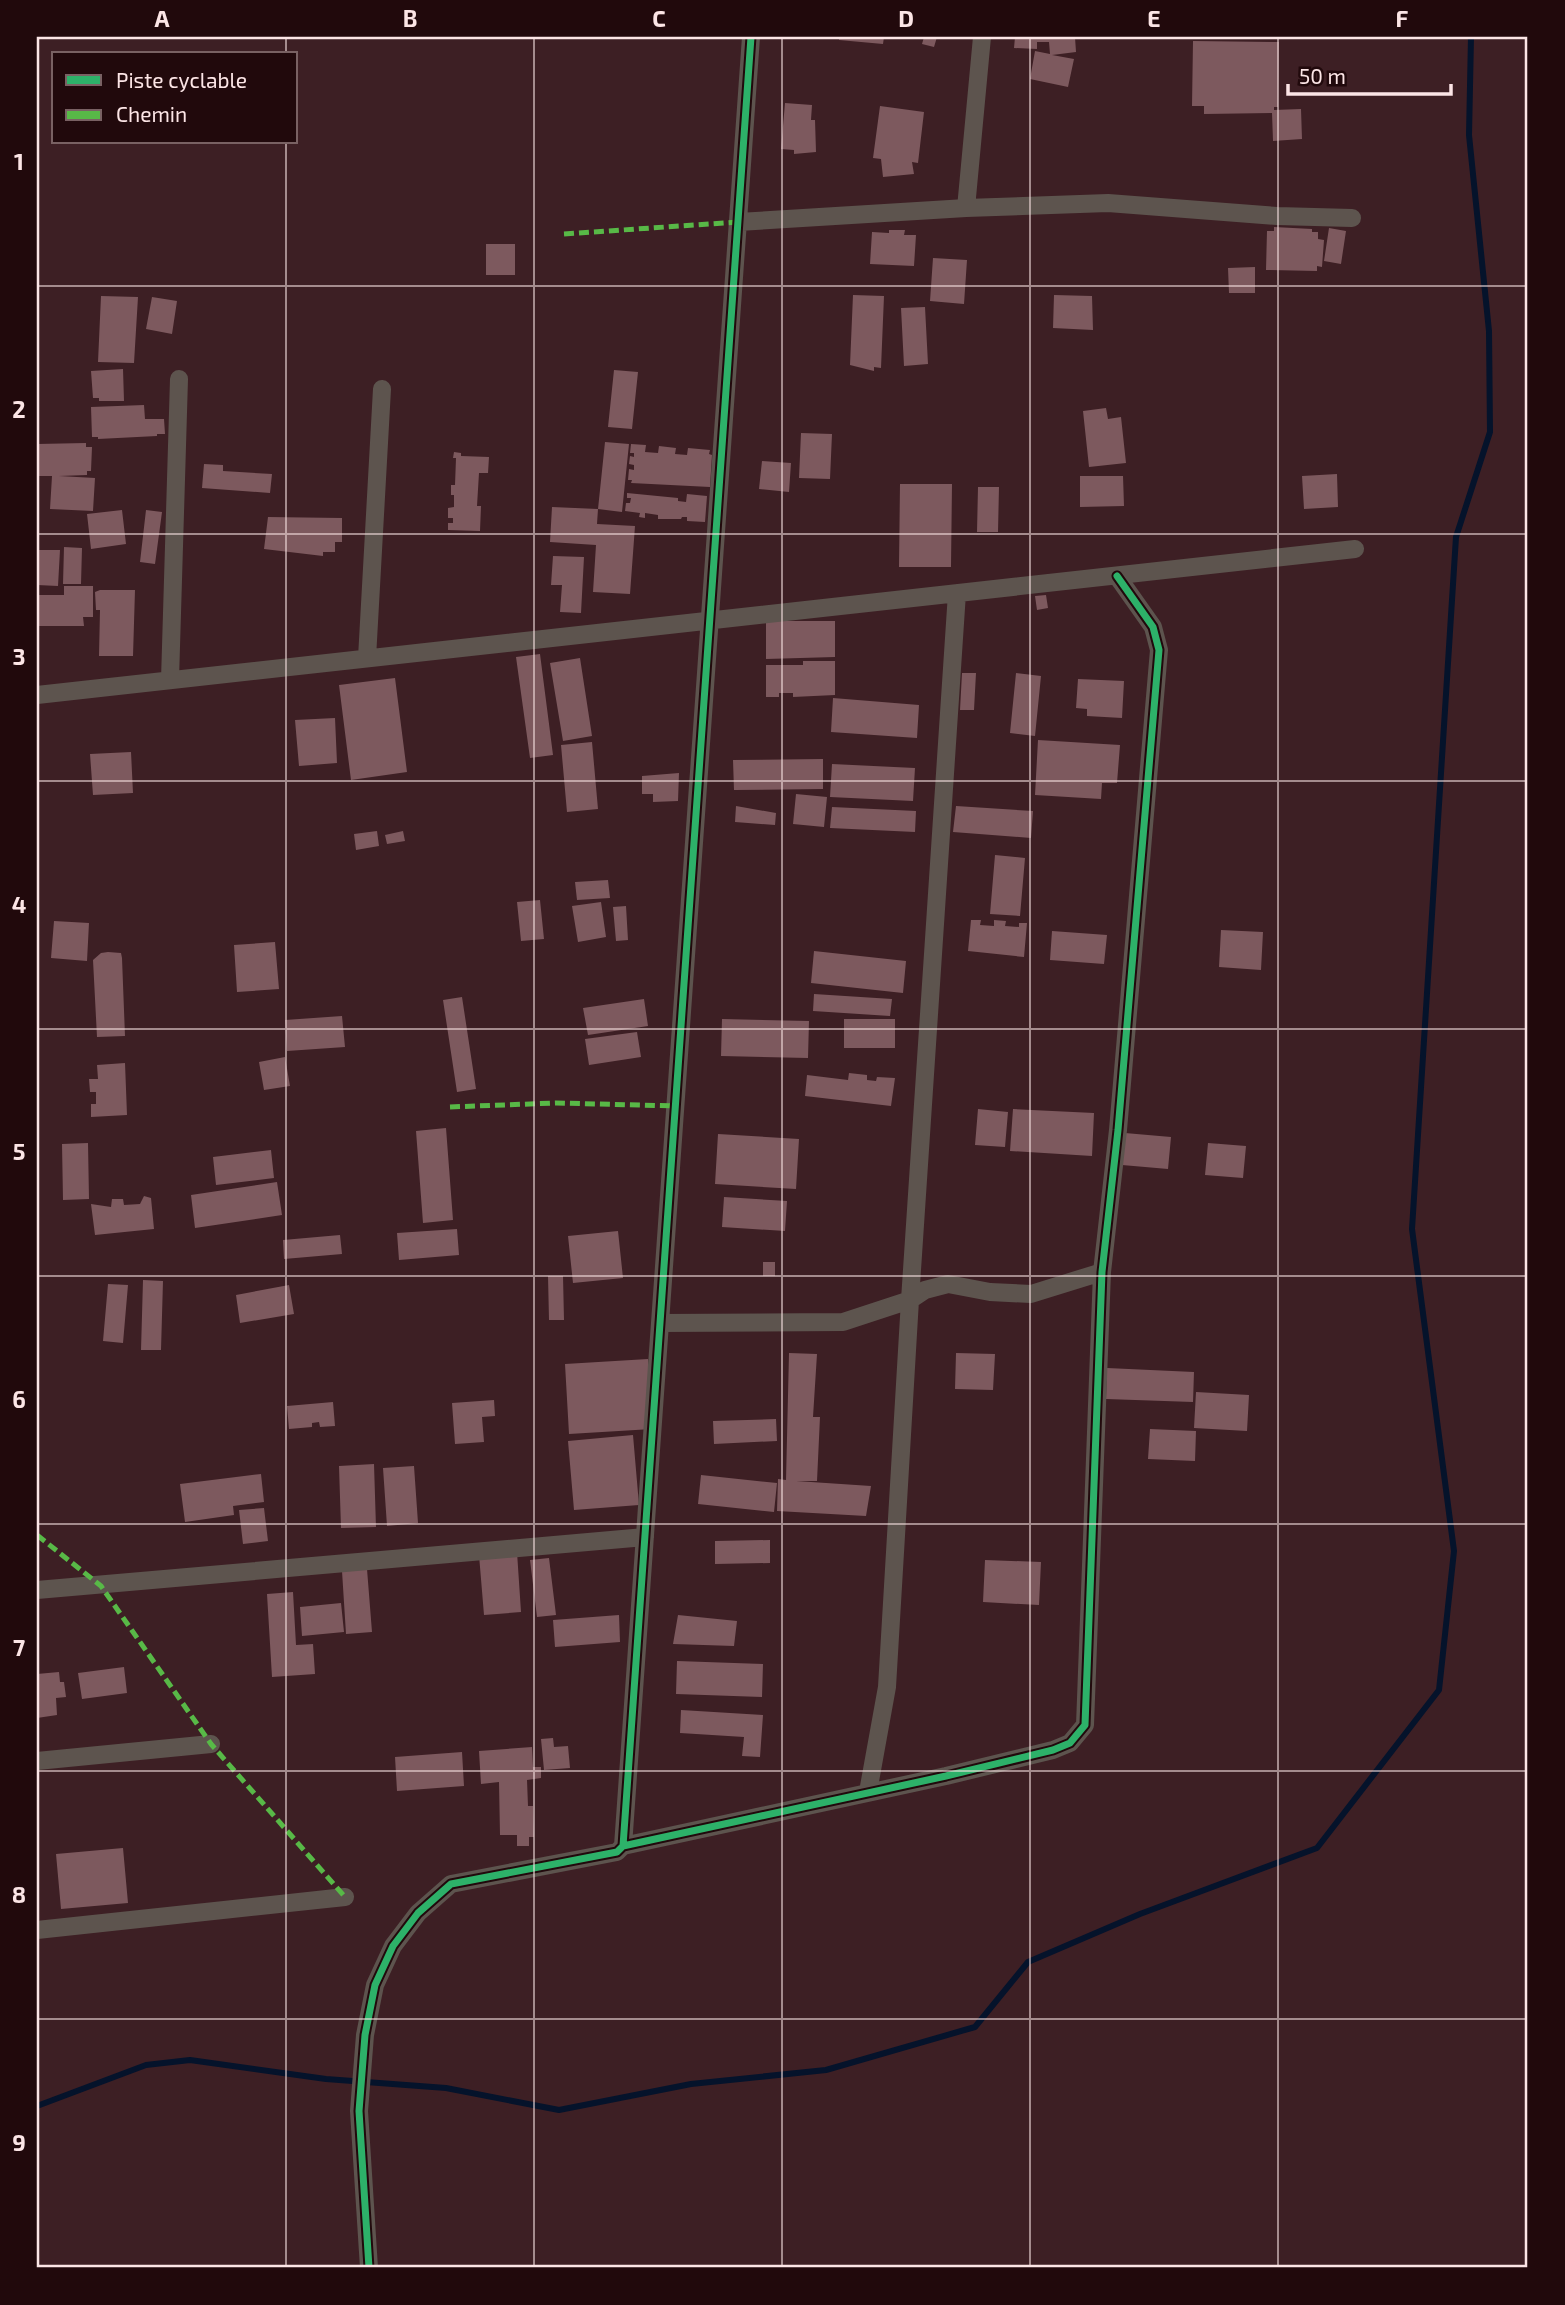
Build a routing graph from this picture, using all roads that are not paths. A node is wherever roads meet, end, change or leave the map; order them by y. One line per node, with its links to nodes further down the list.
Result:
1 (751, 37): 5 (street)
2 (982, 37): 3 (street)
3 (966, 208): 4 (street); 5 (street)
4 (1352, 218)
5 (738, 222): 11 (street)
6 (179, 379): 13 (street)
7 (382, 389): 12 (street)
8 (1355, 549): 9 (street)
9 (1116, 576): 10 (street); 15 (street)
10 (957, 593): 11 (street); 16 (street)
11 (711, 621): 12 (street); 17 (street)
12 (367, 658): 13 (street)
13 (170, 680): 14 (street)
14 (37, 695)
15 (1102, 1272): 16 (street); 22 (street)
16 (910, 1300): 17 (street); 22 (street)
17 (660, 1323): 18 (street)
18 (645, 1537): 19 (street); 23 (street)
19 (37, 1590)
20 (211, 1744): 21 (street)
21 (37, 1761)
22 (868, 1792): 23 (street)
23 (623, 1846): 26 (street)
24 (345, 1897): 25 (street)
25 (37, 1930)
26 (369, 2268)

